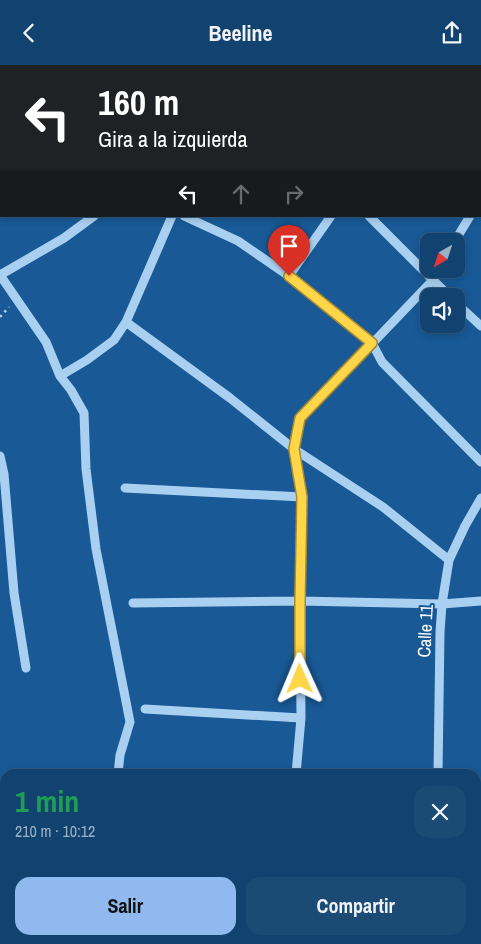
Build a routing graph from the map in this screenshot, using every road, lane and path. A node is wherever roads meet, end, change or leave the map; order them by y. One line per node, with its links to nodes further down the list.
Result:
1 (93, 217): 8 (street)
2 (172, 217): 14 (street)
3 (186, 217): 9 (street)
4 (330, 217): 9 (street)
5 (370, 217): 11 (street)
6 (469, 217): 7 (street)
7 (460, 233)
8 (0, 275): 17 (street)
9 (289, 276): 16 (street)
10 (434, 278): 11 (street)
11 (432, 281): 12 (street); 16 (street)
12 (440, 288)
13 (465, 311): 15 (street)
14 (126, 322): 17 (street); 18 (street)
15 (481, 326)
16 (372, 343): 18 (street); 20 (street)
17 (60, 376): 32 (street)
18 (294, 449): 22 (street); 24 (street)
19 (0, 457): 29 (street)
20 (481, 462)
21 (125, 488): 22 (street)
22 (302, 497): 25 (street)
23 (481, 498): 24 (street, Calle 11)
24 (449, 560): 28 (street, Calle 11)
25 (300, 601): 27 (street); 28 (street); 31 (street)
26 (481, 601): 28 (street)
27 (133, 603)
28 (442, 604): 34 (street, Calle 11)
29 (26, 668)
30 (145, 709): 31 (street)
31 (301, 718): 33 (street)
32 (119, 769)
33 (296, 769)
34 (438, 769)

